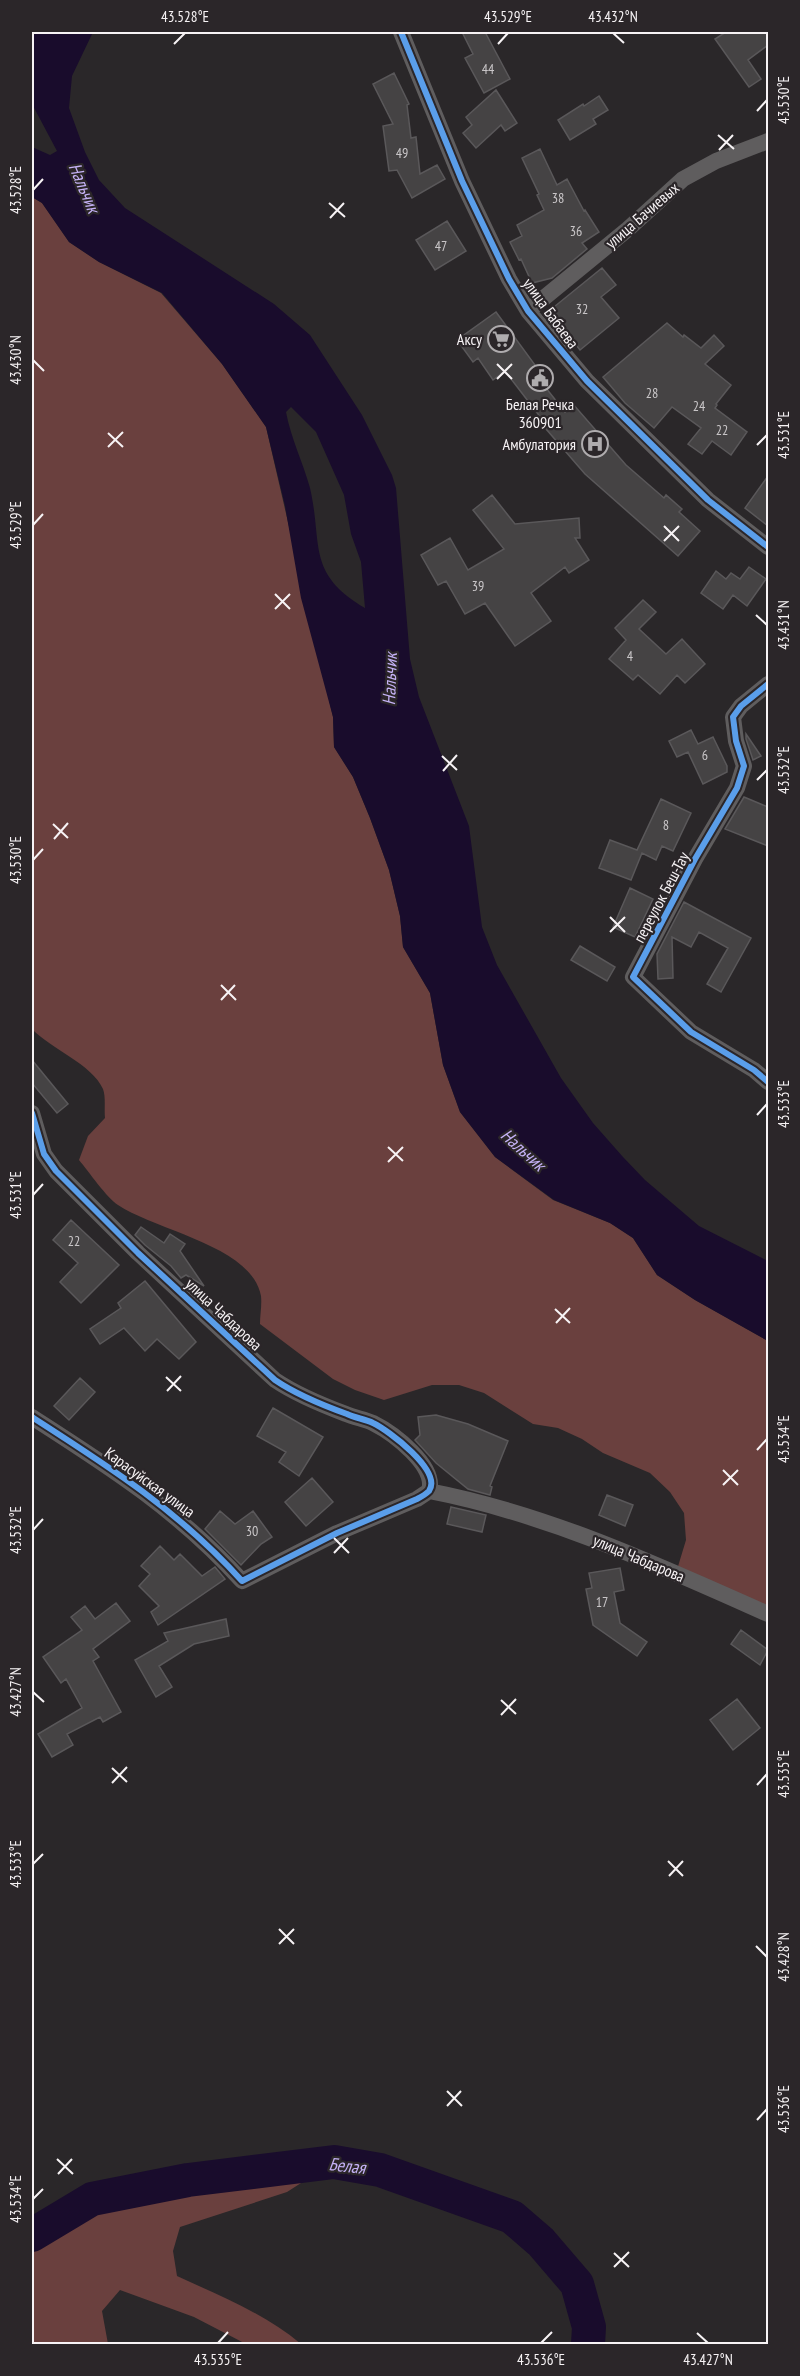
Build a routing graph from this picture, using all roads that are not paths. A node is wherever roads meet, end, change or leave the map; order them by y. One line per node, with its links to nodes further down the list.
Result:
1 (401, 32): 3 (street, улица Бабаева)
2 (768, 141): 3 (street, улица Бачиевых)
3 (528, 311): 4 (street, улица Бабаева)
4 (768, 548)
5 (768, 684): 6 (street, переулок Беш-Тау)
6 (768, 1082)
7 (32, 1113): 9 (street, улица Чабдарова)
8 (32, 1417): 9 (street, Карасуйская улица)
9 (429, 1491): 10 (street, улица Чабдарова)
10 (768, 1614)

